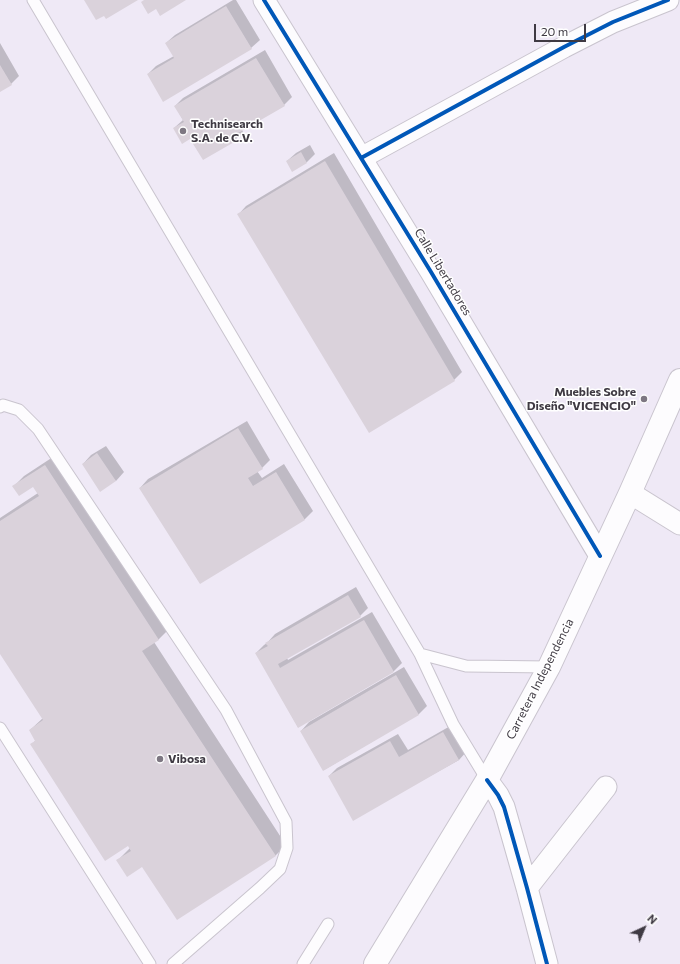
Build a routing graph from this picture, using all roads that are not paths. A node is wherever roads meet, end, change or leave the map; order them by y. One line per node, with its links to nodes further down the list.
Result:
1 (33, 0): 10 (lane)
2 (264, 0): 4 (street, Calle Libertadores)
3 (668, 0): 4 (street)
4 (361, 158): 9 (street, Calle Libertadores)
5 (680, 380): 7 (main road, Carretera Independencia)
6 (0, 407): 18 (lane)
7 (630, 493): 8 (street); 9 (main road, Carretera Independencia)
8 (680, 524)
9 (600, 556): 11 (main road, Carretera Independencia)
10 (420, 654): 11 (lane); 13 (lane)
11 (549, 667): 13 (main road, Carretera Independencia)
12 (0, 728): 17 (lane)
13 (488, 780): 15 (street); 20 (main road, Carretera Independencia)
14 (606, 787): 15 (street)
15 (527, 888): 21 (street)
16 (328, 924): 19 (lane)
17 (150, 964)
18 (174, 964)
19 (302, 964)
20 (375, 964)
21 (547, 964)

